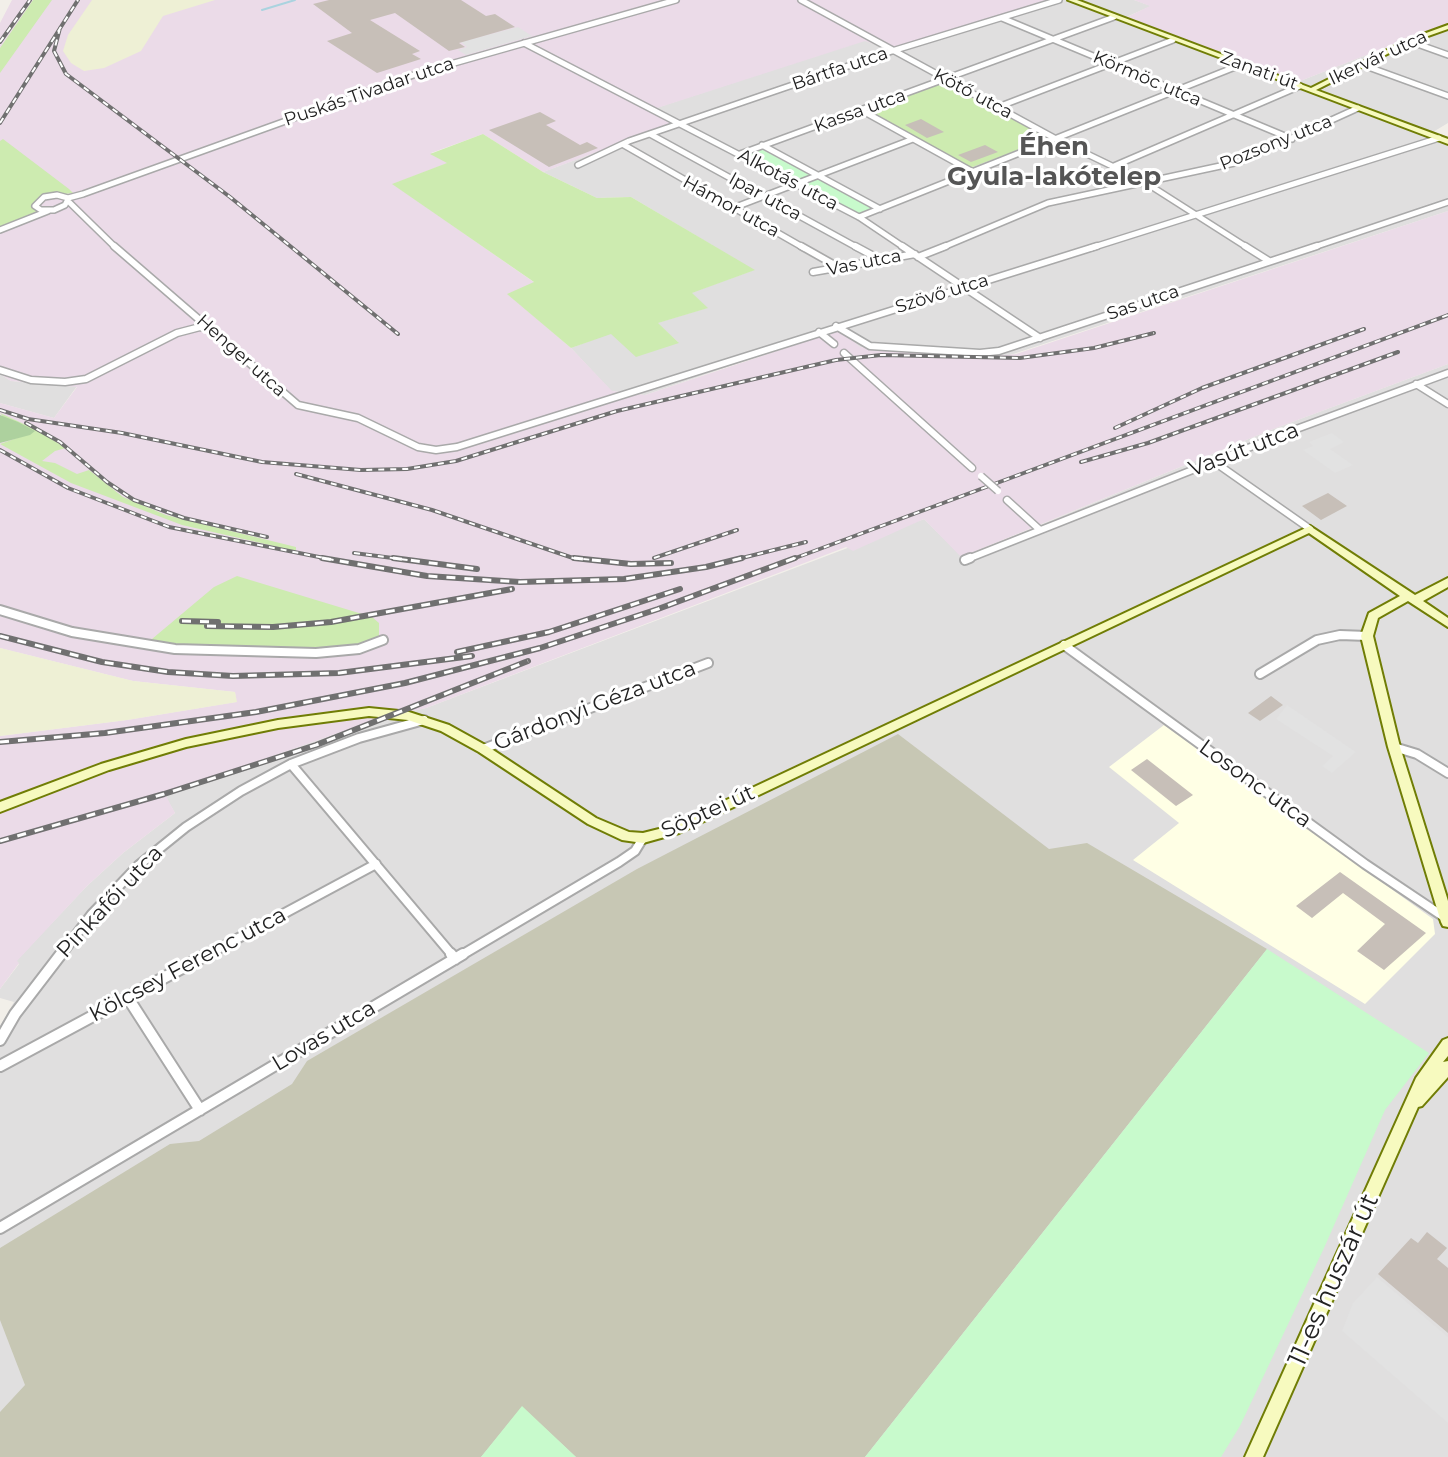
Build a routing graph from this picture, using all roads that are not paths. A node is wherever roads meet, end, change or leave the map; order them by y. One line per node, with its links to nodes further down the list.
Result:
1 (676, 0): 11 (street, Puskás Tivadar utca)
2 (801, 0): 12 (street, Kötő utca)
3 (1059, 0): 6 (street, Bártfa utca)
4 (1071, 0): 5 (street, Zanati út)
5 (1114, 17): 8 (street, Kassa utca); 9 (street, Zanati út)
6 (1002, 18): 8 (street, Körmöc utca); 12 (street, Bártfa utca)
7 (1448, 27): 10 (street, Ikervár utca)
8 (1055, 40): 14 (street, Körmöc utca); 17 (street, Kassa utca)
9 (1173, 40): 14 (street); 16 (street, Zanati út)
10 (1409, 41): 13 (street); 15 (street, Ikervár utca)
11 (524, 43): 26 (street, Alkotás utca); 43 (street, Puskás Tivadar utca)
12 (892, 51): 17 (street, Kötő utca); 26 (street, Bártfa utca)
13 (1448, 55)
14 (1112, 63): 20 (street, Körmöc utca); 22 (street)
15 (1360, 64): 19 (street, Ikervár utca); 21 (street)
16 (1240, 65): 18 (street, Zanati út); 20 (street)
17 (946, 80): 22 (street, Kötő utca); 24 (street, Kassa utca)
18 (1300, 86): 19 (street, Zanati út); 25 (street)
19 (1312, 89): 23 (street, Zanati út)
20 (1175, 90): 25 (street, Körmöc utca); 30 (street)
21 (1448, 96)
22 (998, 107): 30 (street, Kötő utca)
23 (1358, 108): 31 (street, Pozsony utca); 32 (street, Zanati út)
24 (861, 110): 29 (street); 34 (street, Kassa utca)
25 (1234, 115): 31 (street, Körmöc utca); 37 (street)
26 (680, 124): 28 (street, Bártfa utca); 35 (street, Alkotás utca)
27 (1448, 127): 32 (street)
28 (650, 134): 33 (street, Bártfa utca); 42 (street, Ipar utca)
29 (913, 139): 38 (street); 39 (street)
30 (1056, 139): 37 (street, Kötő utca); 38 (street)
31 (1292, 139): 40 (street, Pozsony utca)
32 (1440, 139): 48 (street, Szövő utca)
33 (624, 145): 36 (street, Bártfa utca); 45 (street, Hámor utca)
34 (762, 145): 35 (street, Kassa utca); 39 (street, Alkotás utca)
35 (740, 154): 41 (street, Alkotás utca)
36 (578, 165)
37 (1114, 166): 40 (street, Kötő utca)
38 (973, 172): 46 (street)
39 (817, 176): 41 (street); 46 (street, Alkotás utca)
40 (1143, 181): 48 (street, Kötő utca); 51 (street, Pozsony utca)
41 (796, 184): 42 (street); 49 (street, Alkotás utca)
42 (764, 196): 45 (street); 52 (street, Ipar utca)
43 (68, 200): 47 (street, Puskás Tivadar utca); 47 (street, Puskás Tivadar utca); 58 (street, Henger utca)
44 (1448, 202): 53 (street, Sas utca)
45 (733, 208): 54 (street, Hámor utca)
46 (880, 209): 49 (street)
47 (51, 210): 50 (street, Puskás Tivadar utca)
48 (1197, 215): 53 (street, Kötő utca); 56 (street, Szövő utca)
49 (859, 217): 51 (street, Alkotás utca)
50 (0, 230)
51 (916, 255): 52 (street, Vas utca); 56 (street, Alkotás utca)
52 (881, 260): 54 (street, Vas utca)
53 (1269, 261): 60 (street, Sas utca)
54 (840, 268): 55 (street, Vas utca)
55 (813, 272)
56 (963, 288): 57 (street, Szövő utca); 60 (street, Alkotás utca)
57 (836, 326): 59 (street, Szövő utca); 60 (street, Sas utca)
58 (211, 329): 63 (street); 67 (street, Henger utca)
59 (819, 332): 61 (street); 67 (street, Szövő utca)
60 (1040, 338)
61 (834, 344)
62 (844, 353): 69 (street)
63 (0, 370)
64 (1448, 373): 65 (street, Vasút utca)
65 (1416, 384): 66 (street); 68 (street, Vasút utca)
66 (1448, 404)
67 (445, 449)
68 (1213, 461): 73 (street); 74 (street, Vasút utca)
69 (972, 468)
70 (981, 476): 71 (street, bridge)
71 (998, 491)
72 (1007, 500): 74 (street)
73 (1310, 529): 77 (street); 82 (street, Söptei út)
74 (1040, 530): 75 (street, Vasút utca)
75 (965, 560)
76 (1448, 582): 77 (street)
77 (1411, 598): 79 (street); 80 (street)
78 (0, 610): 81 (street)
79 (1448, 623)
80 (1367, 636): 84 (street); 86 (street)
81 (383, 640)
82 (1064, 645): 91 (street, Söptei út); 93 (street, Losonc utca)
83 (708, 663): 87 (street, Gárdonyi Géza utca)
84 (1260, 674)
85 (424, 720): 87 (street, Söptei út); 88 (street, Pinkafői utca); 90 (street, Söptei út)
86 (1394, 747): 89 (street); 93 (street)
87 (483, 749): 91 (street, Söptei út)
88 (291, 764): 92 (street); 96 (street, Pinkafői utca)
89 (1448, 773)
90 (0, 807)
91 (643, 838): 94 (street, Lovas utca)
92 (376, 864): 94 (street); 95 (street, Kölcsey Ferenc utca)
93 (1448, 921)
94 (455, 959): 102 (street, Lovas utca)
95 (128, 998): 98 (street, Kölcsey Ferenc utca); 102 (street)
96 (0, 1040)
97 (1448, 1044): 101 (street, 11-es huszár út)
98 (0, 1066)
99 (1448, 1067): 101 (street, 11-es huszár út)
100 (1448, 1078): 101 (street)
101 (1421, 1097): 104 (street, 11-es huszár út)
102 (200, 1110): 103 (street, Lovas utca)
103 (0, 1228)
104 (1254, 1457)

